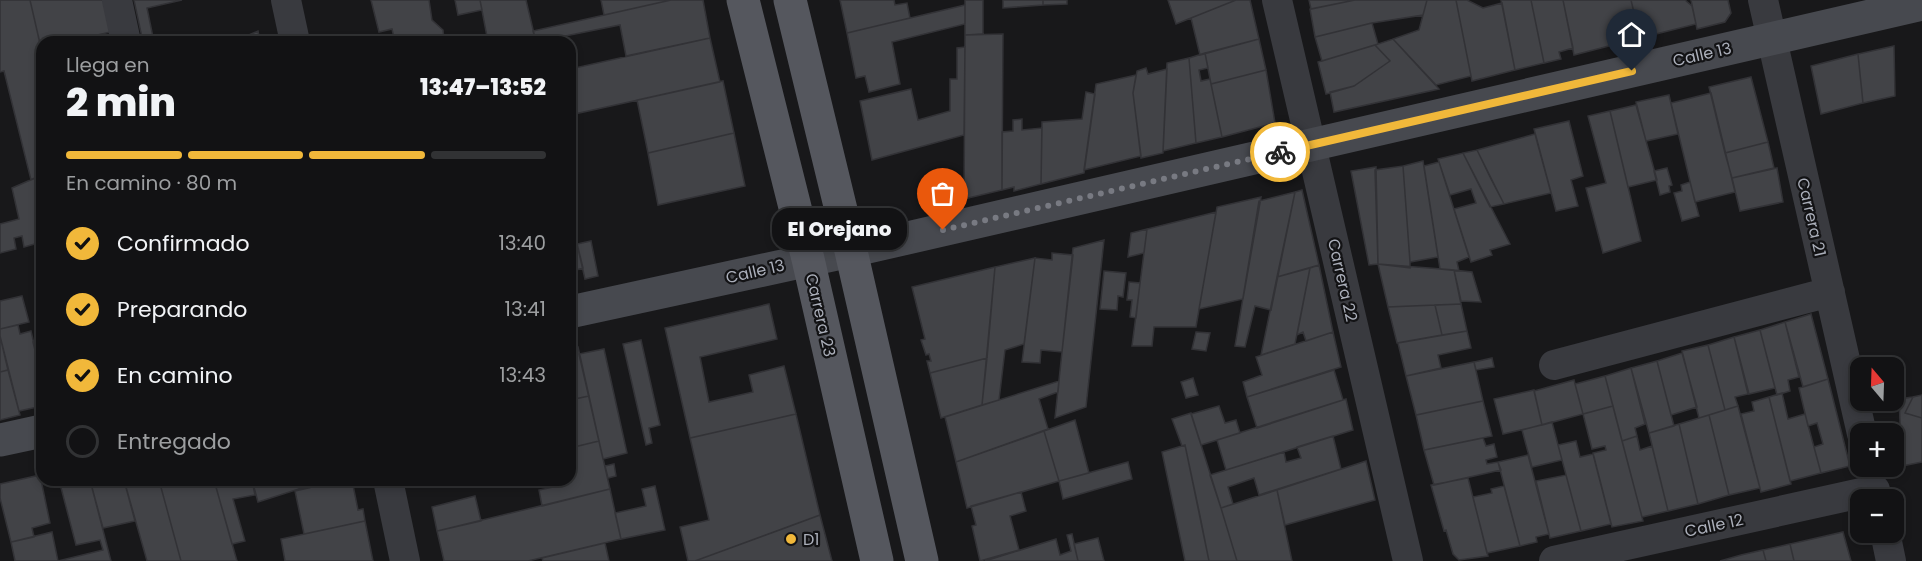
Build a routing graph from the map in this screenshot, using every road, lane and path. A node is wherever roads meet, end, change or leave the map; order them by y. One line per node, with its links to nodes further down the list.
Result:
1 (117, 0): 8 (street)
2 (286, 0): 9 (street)
3 (743, 0): 13 (main road, Carrera 23)
4 (790, 0): 12 (main road)
5 (1277, 0): 11 (street, Carrera 22)
6 (1762, 0): 10 (street, Carrera 21)
7 (1922, 4): 10 (street, Calle 13)
8 (125, 36)
9 (294, 36)
10 (1772, 39): 11 (street, Calle 13); 14 (street, Carrera 21)
11 (1312, 145): 12 (street, Calle 13); 26 (street, Carrera 22)
12 (851, 251): 13 (street, Calle 13); 25 (main road)
13 (808, 259): 15 (street, Calle 13); 24 (main road, Carrera 23)
14 (1830, 292): 16 (street); 17 (street, Carrera 21)
15 (576, 311)
16 (1554, 365)
17 (1860, 423)
18 (36, 432): 19 (street)
19 (0, 440)
20 (1874, 485): 27 (street, Calle 12)
21 (389, 486): 23 (street)
22 (1887, 543): 28 (street)
23 (405, 561)
24 (877, 561)
25 (922, 561)
26 (1408, 561)
27 (1554, 561)
28 (1891, 561)

